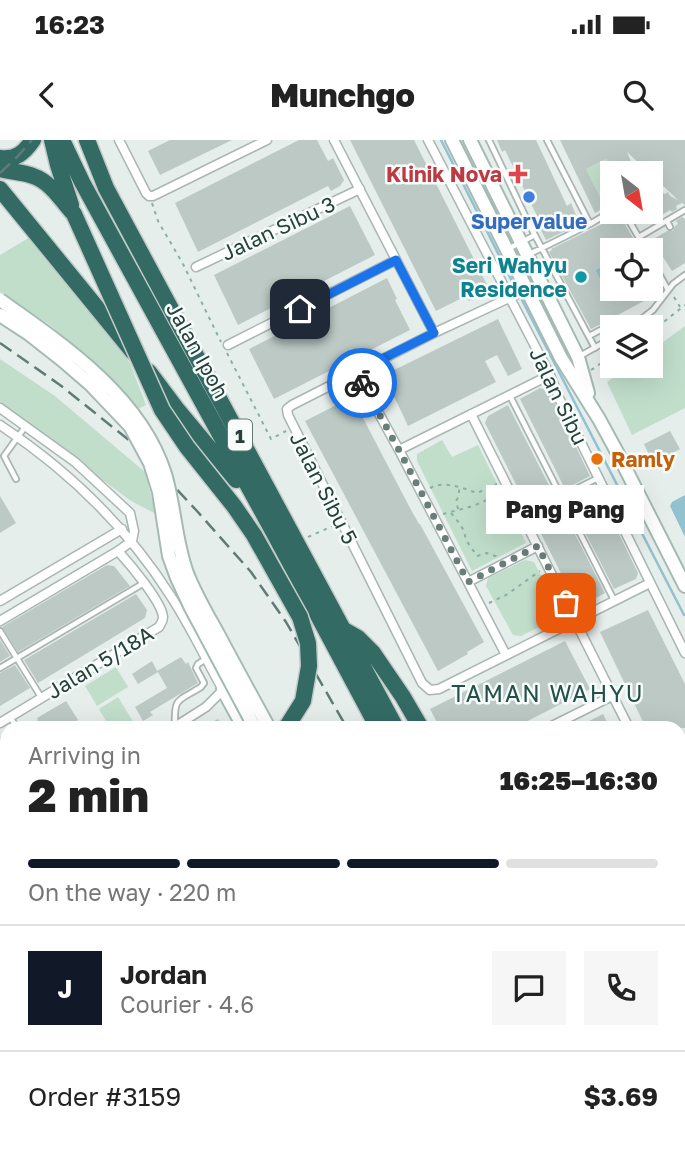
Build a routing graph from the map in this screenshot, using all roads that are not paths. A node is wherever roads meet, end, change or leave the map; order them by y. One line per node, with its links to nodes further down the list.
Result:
1 (33, 140): 13 (highway)
2 (52, 140): 18 (highway)
3 (62, 140): 60 (highway, Jalan Ipoh / 1)
4 (87, 140): 74 (highway, Jalan Ipoh / 1)
5 (119, 140): 6 (street)
6 (267, 140)
7 (334, 140): 16 (street)
8 (428, 140): 35 (street, Jalan Sibu)
9 (452, 140): 28 (street, Jalan Sibu)
10 (470, 140): 27 (street, Jalan Sibu)
11 (489, 140): 24 (lane)
12 (547, 140): 21 (lane)
13 (0, 158)
14 (0, 169): 18 (highway)
15 (0, 189): 60 (highway)
16 (360, 189): 29 (street); 30 (street, Jalan Sibu 3)
17 (685, 210): 20 (lane)
18 (74, 214): 92 (highway, bridge)
19 (600, 218): 21 (lane)
20 (667, 221): 23 (lane); 25 (lane)
21 (590, 224): 26 (lane)
22 (631, 224): 25 (lane)
23 (670, 228)
24 (535, 235): 26 (lane); 27 (lane)
25 (639, 237)
26 (541, 248): 27 (lane); 41 (lane)
27 (524, 249): 28 (lane); 28 (lane); 45 (street, Jalan Sibu)
28 (509, 256): 33 (street, Jalan Sibu)
29 (396, 260): 40 (street); 42 (street)
30 (192, 265)
31 (685, 275): 34 (lane)
32 (663, 279): 34 (lane)
33 (526, 290): 35 (street, Jalan Sibu 5); 46 (street, Jalan Sibu)
34 (670, 291): 38 (lane)
35 (509, 298): 40 (street, Jalan Sibu 5); 48 (street, Jalan Sibu)
36 (0, 300): 91 (street, bridge)
37 (0, 315): 90 (street, bridge)
38 (647, 315)
39 (600, 331): 41 (lane)
40 (434, 333): 47 (street, Jalan Sibu 5)
41 (589, 337): 44 (lane)
42 (228, 345)
43 (600, 345): 44 (lane)
44 (595, 348): 45 (lane)
45 (578, 357): 46 (lane); 52 (street, Jalan Sibu)
46 (565, 365): 52 (street, Jalan Sibu)
47 (356, 372): 56 (street); 77 (street, Jalan Sibu 5)
48 (550, 375): 49 (street); 57 (street, Jalan Sibu)
49 (509, 394): 51 (street); 59 (lane)
50 (0, 408): 54 (street)
51 (471, 414): 56 (street); 61 (street)
52 (599, 419): 69 (street, Jalan Sibu)
53 (0, 425): 55 (street)
54 (26, 426): 55 (lane); 63 (street)
55 (18, 437): 58 (lane); 62 (street)
56 (399, 450): 66 (street)
57 (599, 478): 59 (lane); 68 (street, Jalan Sibu)
58 (16, 479)
59 (562, 496): 61 (lane); 71 (lane)
60 (262, 511): 93 (highway, Jalan Ipoh / 1)
61 (523, 516): 64 (street)
62 (122, 528): 63 (street); 70 (street)
63 (132, 541): 65 (street); 79 (street)
64 (538, 546): 66 (street); 73 (street)
65 (118, 551): 67 (street, Jalan 5/18A); 72 (street)
66 (468, 582): 77 (street)
67 (144, 583): 78 (lane); 83 (street, Jalan 5/18A)
68 (650, 583): 71 (street); 76 (street, Jalan Sibu)
69 (685, 586)
70 (0, 601)
71 (615, 601): 73 (street)
72 (0, 621)
73 (576, 622): 77 (street); 82 (street)
74 (343, 629): 94 (highway, Jalan Ipoh / 1); 95 (highway)
75 (0, 631): 78 (lane)
76 (685, 653)
77 (506, 655)
78 (17, 658): 80 (lane); 83 (lane)
79 (206, 659): 81 (street); 87 (lane)
80 (0, 668)
81 (223, 690): 88 (street); 89 (street)
82 (612, 696): 96 (street); 97 (street)
83 (42, 698): 84 (street, Jalan 5/18A)
84 (10, 717): 85 (street, Jalan 5/18A); 86 (lane)
85 (3, 721)
86 (13, 721)
87 (174, 721)
88 (184, 721)
89 (240, 721)
90 (251, 721)
91 (265, 721)
92 (290, 721)
93 (373, 721)
94 (392, 721)
95 (417, 721)
96 (562, 721)
97 (625, 721)

